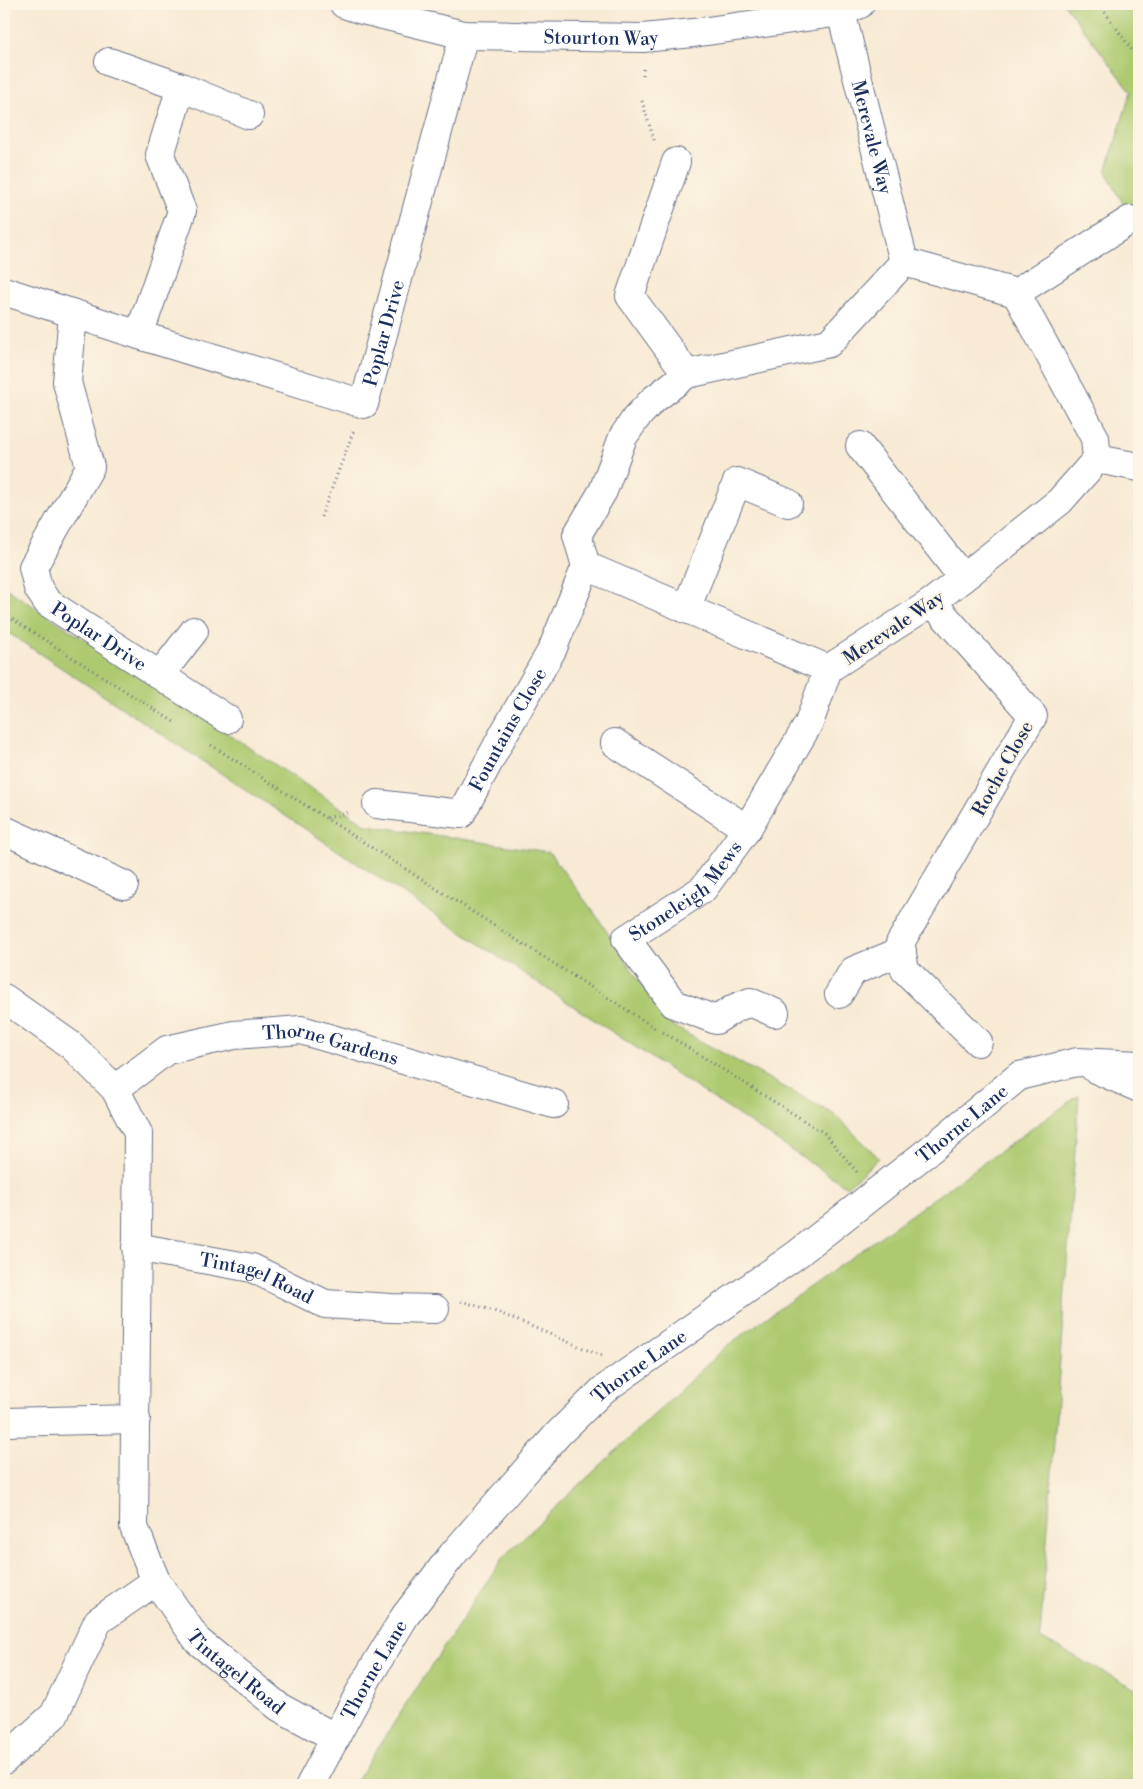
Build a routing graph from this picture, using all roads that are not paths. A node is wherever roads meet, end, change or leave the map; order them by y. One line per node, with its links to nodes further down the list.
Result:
1 (344, 4): 3 (street, Stourton Way)
2 (850, 8): 3 (street, Stourton Way); 9 (street, Merevale Way)
3 (464, 35): 13 (street, Poplar Drive)
4 (109, 62): 5 (street)
5 (181, 87): 6 (street); 13 (street)
6 (249, 115)
7 (676, 162): 14 (street)
8 (1130, 220): 11 (street)
9 (904, 262): 11 (street); 14 (street)
10 (4, 291): 12 (street, Poplar Drive)
11 (1016, 293): 16 (street)
12 (73, 314): 13 (street, Poplar Drive); 25 (street, Poplar Drive)
13 (139, 335)
14 (687, 374): 19 (street)
15 (860, 446): 20 (street)
16 (1097, 459): 17 (street); 20 (street, Merevale Way)
17 (1139, 468)
18 (788, 504): 22 (street)
19 (586, 566): 22 (street, Merevale Way); 28 (street, Fountains Close)
20 (964, 578): 21 (street, Merevale Way)
21 (932, 602): 24 (street, Merevale Way); 32 (street, Roche Close)
22 (686, 610): 24 (street, Merevale Way)
23 (194, 631): 25 (street, Poplar Drive)
24 (828, 669): 30 (street, Stoneleigh Mews)
25 (160, 675): 26 (street, Poplar Drive)
26 (226, 719)
27 (615, 743): 30 (street, Stoneleigh Mews)
28 (377, 804)
29 (4, 830): 31 (street)
30 (747, 830): 35 (street, Stoneleigh Mews)
31 (124, 885)
32 (902, 951): 33 (street); 36 (street)
33 (839, 994)
34 (4, 998): 39 (street, Tintagel Road)
35 (775, 1013)
36 (978, 1042)
37 (1077, 1062): 38 (street, Thorne Lane); 40 (street); 47 (street, Thorne Lane)
38 (1139, 1065)
39 (115, 1088): 41 (street, Thorne Gardens); 42 (street, Tintagel Road)
40 (1139, 1088)
41 (554, 1104)
42 (136, 1247): 43 (street, Tintagel Road); 44 (street, Tintagel Road)
43 (435, 1309)
44 (136, 1419): 45 (street); 46 (street, Tintagel Road)
45 (4, 1422)
46 (156, 1581): 47 (street, Tintagel Road); 48 (street)
47 (336, 1738): 49 (street, Thorne Lane)
48 (4, 1760)
49 (310, 1785)

